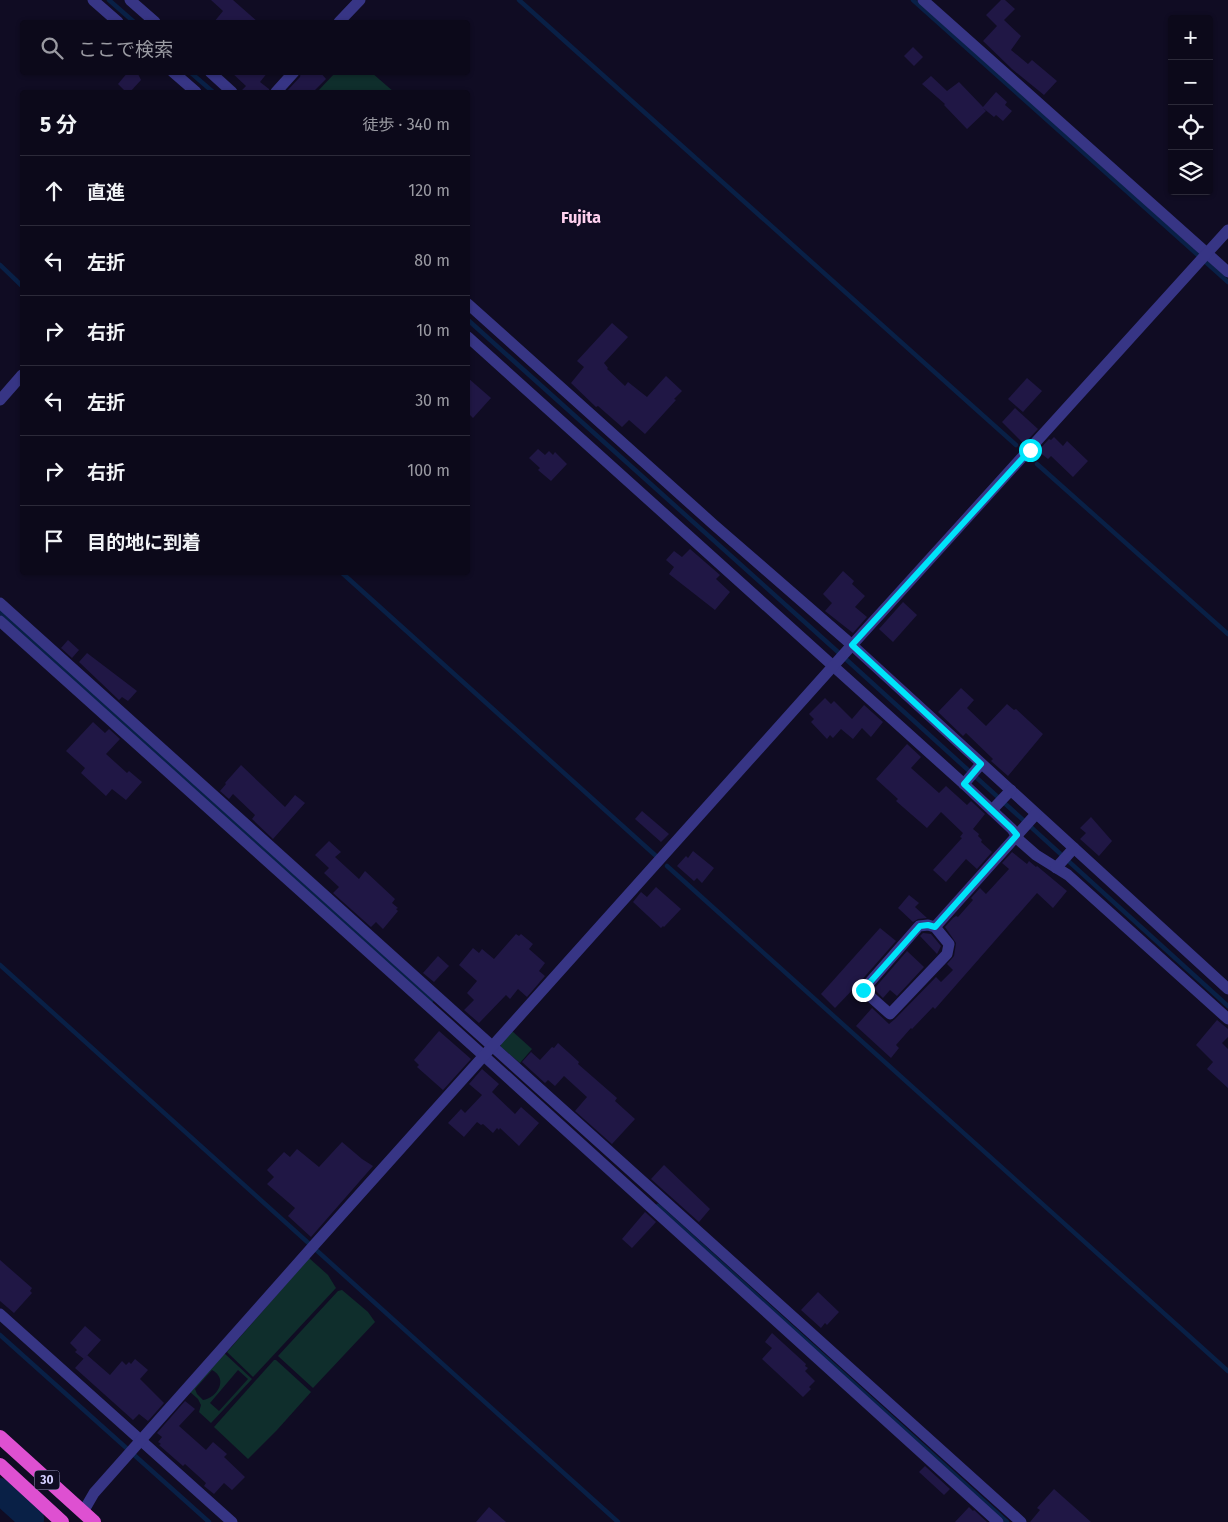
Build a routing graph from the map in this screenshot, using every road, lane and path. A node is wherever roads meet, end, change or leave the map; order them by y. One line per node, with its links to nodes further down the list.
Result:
1 (92, 0): 5 (street)
2 (130, 0): 6 (street)
3 (360, 0): 7 (street)
4 (923, 0): 15 (street)
5 (116, 20)
6 (153, 20)
7 (341, 20)
8 (177, 75): 11 (street)
9 (213, 75): 12 (street)
10 (291, 75): 13 (street)
11 (194, 90)
12 (230, 90)
13 (278, 90)
14 (1228, 230): 15 (street)
15 (1204, 257): 16 (street); 23 (street)
16 (1228, 272)
17 (470, 306): 23 (street)
18 (470, 339): 23 (street)
19 (20, 377): 20 (street)
20 (0, 400)
21 (0, 603): 31 (street)
22 (0, 622): 31 (street)
23 (843, 656): 24 (street); 24 (street); 31 (street)
24 (972, 774): 25 (street); 25 (street)
25 (1001, 800): 26 (street); 26 (street)
26 (1027, 824): 27 (street); 27 (street); 28 (street)
27 (1064, 858): 29 (street); 30 (street)
28 (935, 927): 28 (street)
29 (1228, 989)
30 (1228, 1019)
31 (488, 1051): 34 (street); 40 (street); 41 (street)
32 (0, 1314): 34 (street)
33 (0, 1437): 36 (highway, 30)
34 (138, 1444): 36 (street); 39 (street)
35 (0, 1465): 37 (highway, 30)
36 (83, 1512): 38 (highway, 30)
37 (62, 1522)
38 (94, 1522)
39 (232, 1522)
40 (998, 1522)
41 (1021, 1522)

